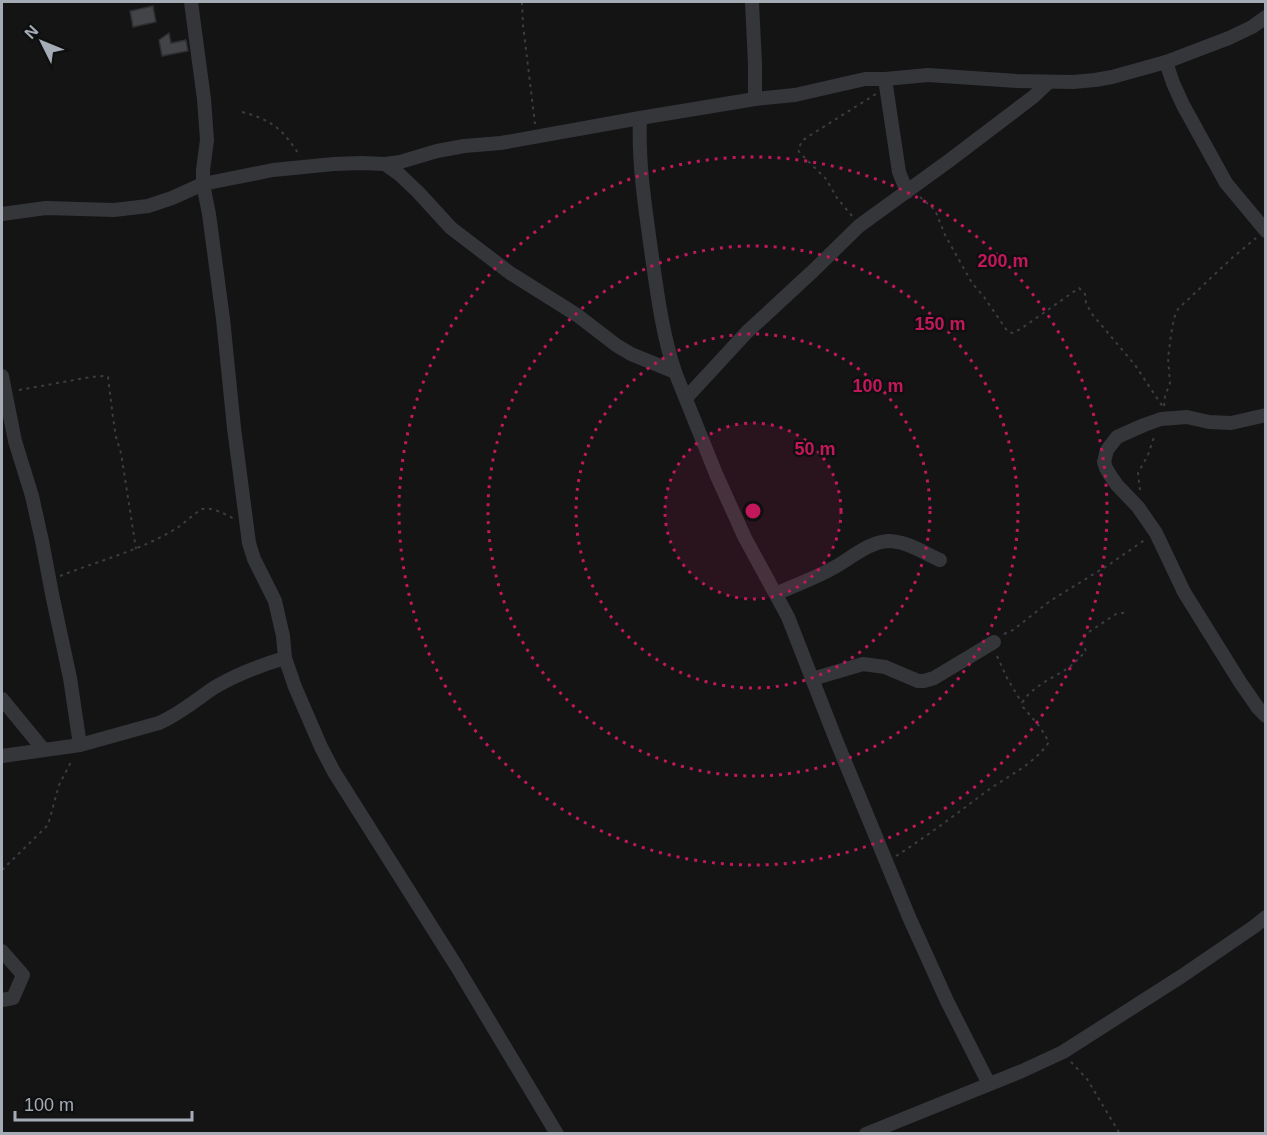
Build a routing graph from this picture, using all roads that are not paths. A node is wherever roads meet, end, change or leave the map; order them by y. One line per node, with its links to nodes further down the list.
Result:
1 (191, 2): 11 (street)
2 (752, 2): 8 (street)
3 (1266, 17): 4 (street)
4 (1259, 26): 5 (street)
5 (1166, 62): 6 (street); 14 (street)
6 (1049, 82): 7 (street); 12 (street)
7 (886, 83): 8 (street); 12 (street)
8 (755, 99): 9 (street)
9 (640, 118): 10 (street); 15 (street)
10 (385, 164): 11 (street); 15 (street)
11 (203, 184): 13 (street); 22 (street)
12 (907, 192): 17 (street)
13 (2, 214)
14 (1265, 231)
15 (675, 372): 17 (street)
16 (2, 376): 26 (street)
17 (686, 398): 20 (street)
18 (1266, 415): 25 (street)
19 (940, 560): 20 (street)
20 (776, 594): 23 (street)
21 (994, 642): 23 (street)
22 (285, 658): 26 (street); 33 (street)
23 (812, 679): 32 (street)
24 (2, 699): 27 (street)
25 (1266, 716)
26 (80, 745): 27 (street)
27 (43, 749): 28 (street)
28 (2, 756)
29 (1266, 917): 32 (street)
30 (2, 951): 31 (street)
31 (2, 1000)
32 (989, 1084): 34 (street)
33 (557, 1134)
34 (866, 1134)

